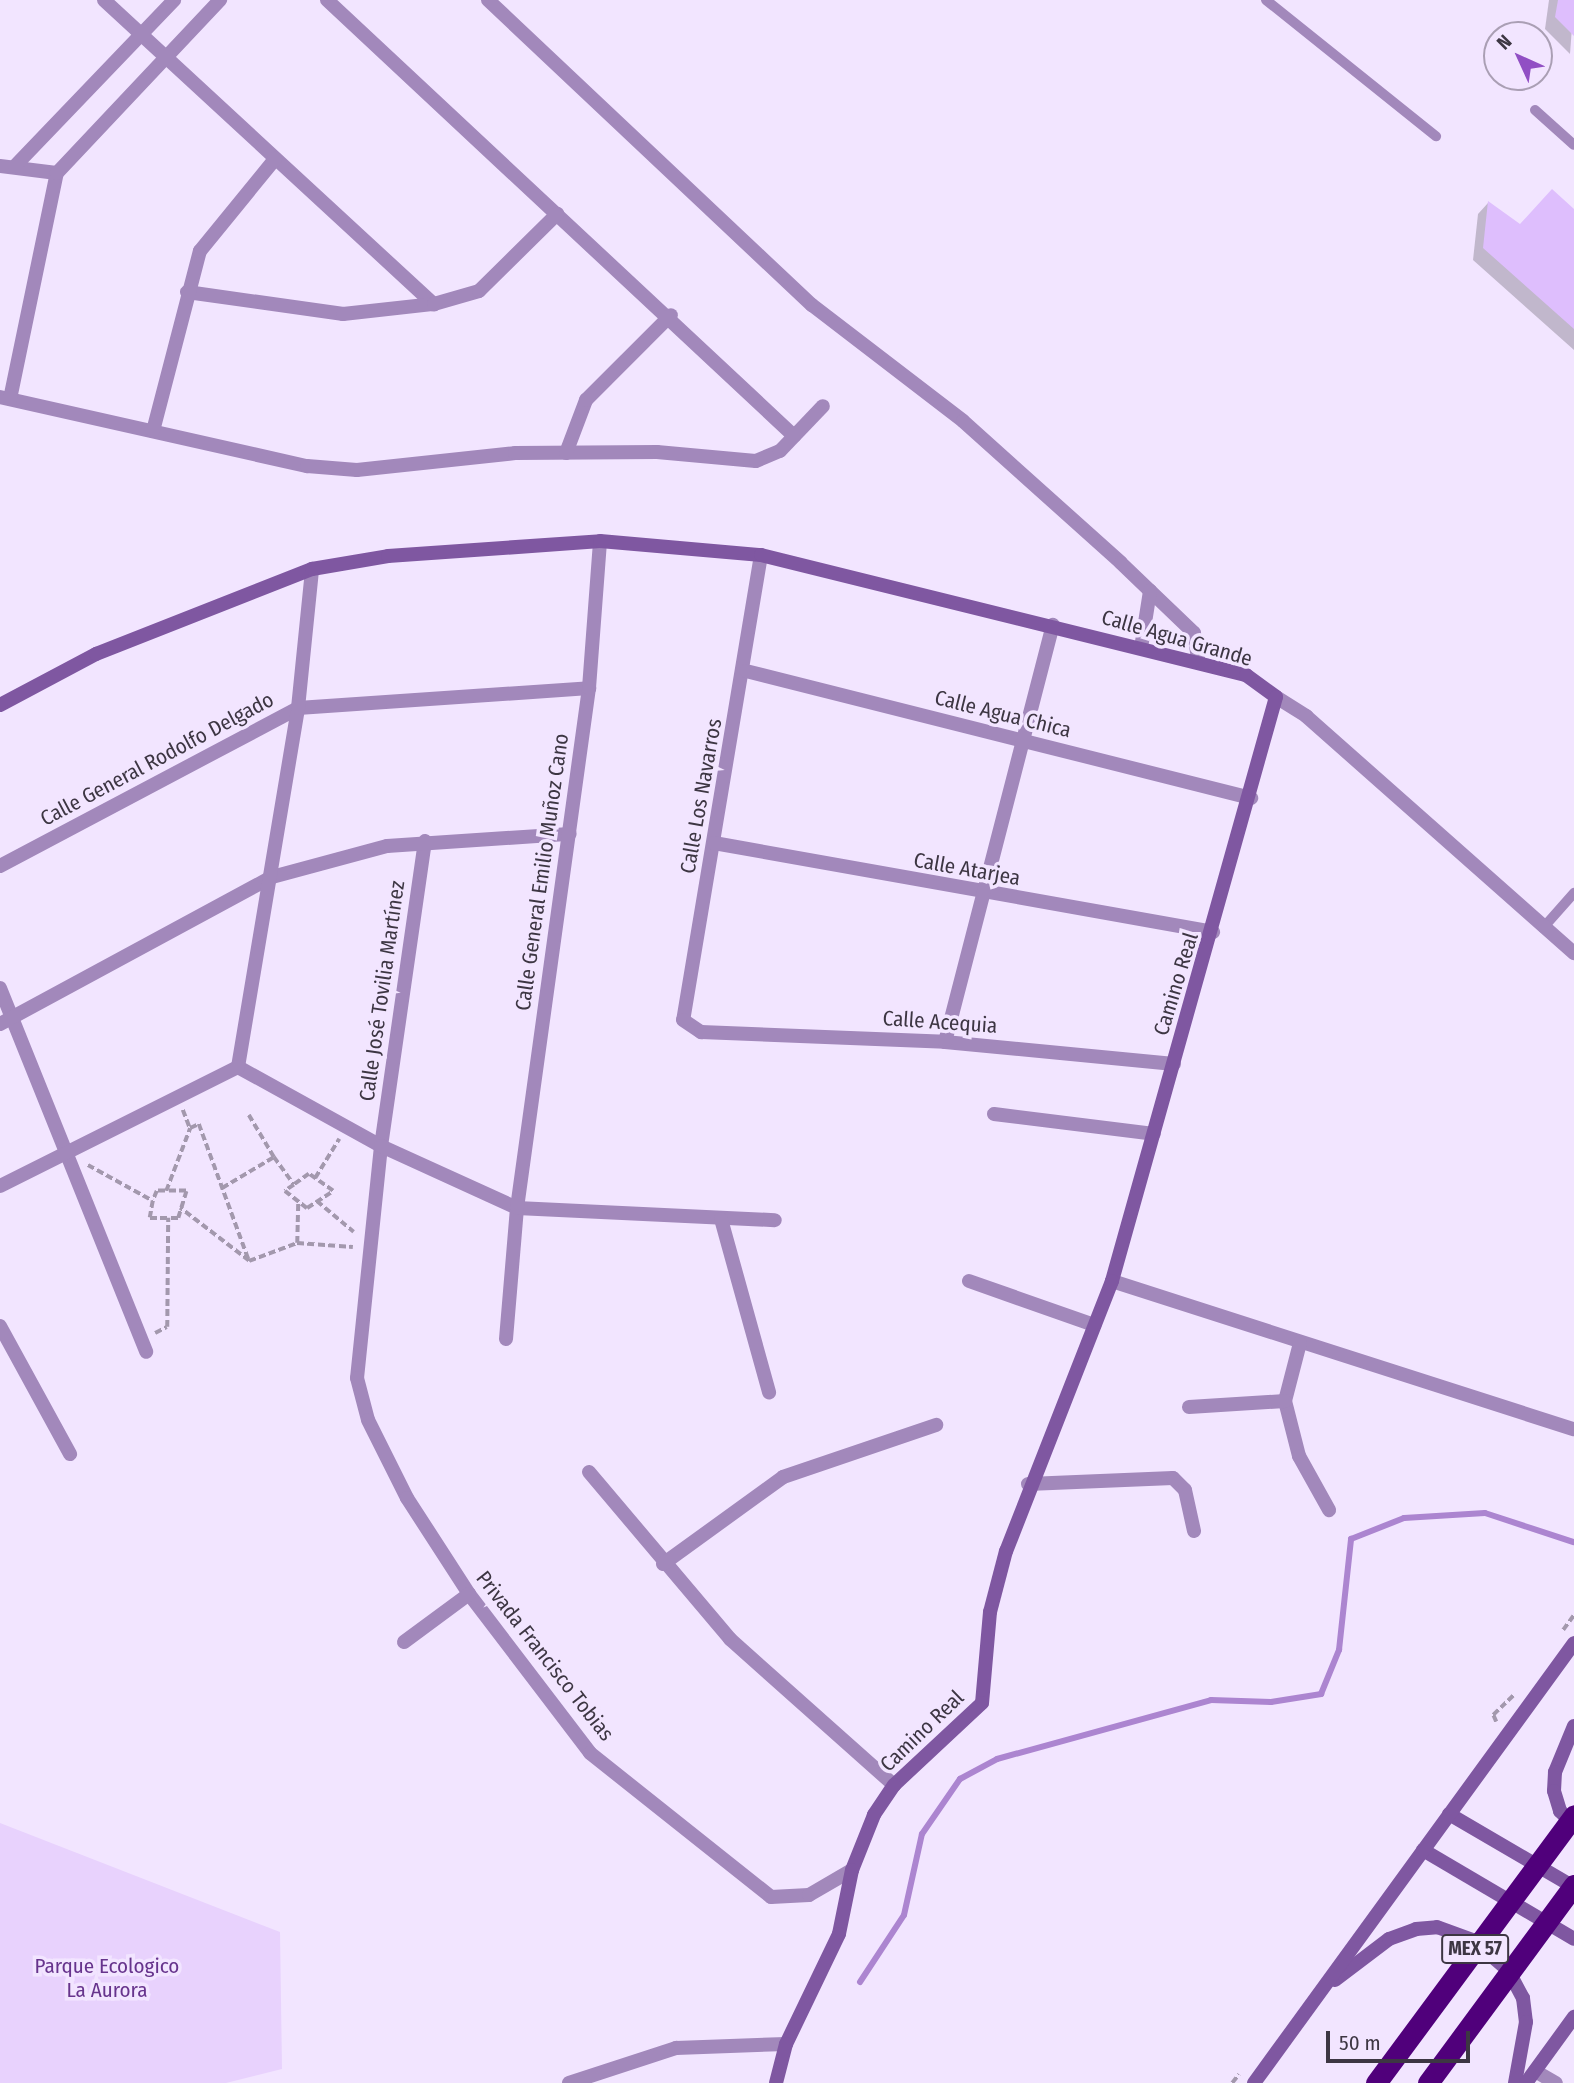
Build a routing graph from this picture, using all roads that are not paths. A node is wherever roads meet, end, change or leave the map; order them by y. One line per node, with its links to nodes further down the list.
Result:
1 (104, 0): 7 (street)
2 (174, 0): 7 (street)
3 (220, 0): 8 (street)
4 (327, 0): 15 (street)
5 (488, 0): 27 (street)
6 (1266, 0): 10 (lane)
7 (141, 35): 8 (street); 13 (street)
8 (165, 59): 12 (street); 14 (street)
9 (1535, 110): 11 (lane)
10 (1436, 136)
11 (1574, 145)
12 (275, 159): 16 (street); 17 (street)
13 (7, 166): 14 (street)
14 (57, 173): 19 (street)
15 (557, 214): 17 (street); 18 (street)
16 (187, 292): 17 (street); 21 (street)
17 (434, 304)
18 (671, 315): 22 (street); 23 (street)
19 (5, 398): 21 (street)
20 (823, 406): 22 (street)
21 (153, 431): 23 (street)
22 (794, 436): 23 (street)
23 (566, 453)
24 (600, 541): 25 (street, Calle Agua Grande); 26 (street, Calle Agua Grande); 32 (street, Calle General Emilio Muñoz Cano)
25 (761, 555): 28 (street, Calle Agua Grande); 31 (street, Calle Los Navarros)
26 (312, 569): 34 (street, Calle Agua Grande); 35 (street)
27 (1150, 591): 29 (street); 30 (street)
28 (1053, 625): 29 (street, Calle Agua Grande); 36 (street)
29 (1141, 648): 30 (street, Calle Agua Grande)
30 (1199, 663): 33 (street, Calle Agua Grande)
31 (746, 671): 36 (street, Calle Agua Chica); 40 (street, Calle Los Navarros)
32 (589, 688): 35 (street, Calle General Rodolfo Delgado); 38 (street, Calle General Emilio Muñoz Cano)
33 (1276, 697): 37 (street, Camino Real); 45 (street, Calle Agua Grande)
34 (0, 705)
35 (298, 708): 41 (street, Calle General Rodolfo Delgado); 42 (street)
36 (1021, 740): 37 (street, Calle Agua Chica); 43 (street)
37 (1251, 798): 46 (street, Camino Real)
38 (570, 834): 39 (street); 59 (street, Calle General Emilio Muñoz Cano)
39 (425, 841): 42 (street); 56 (street, Calle José Tovilia Martínez)
40 (714, 843): 43 (street, Calle Atarjea); 50 (street, Calle Los Navarros)
41 (0, 866)
42 (272, 877): 49 (street); 53 (street)
43 (980, 894): 46 (street, Calle Atarjea); 51 (street)
44 (1574, 894): 45 (lane)
45 (1543, 928): 47 (street, Calle Agua Grande)
46 (1213, 932): 52 (street, Camino Real)
47 (1574, 953)
48 (0, 988): 49 (street)
49 (6, 1021): 57 (street)
50 (701, 1032): 51 (street, Calle Acequia)
51 (945, 1042): 52 (street, Calle Acequia)
52 (1174, 1064): 55 (street, Camino Real)
53 (238, 1067): 56 (street); 57 (street)
54 (994, 1114): 55 (street)
55 (1154, 1135): 63 (street, Camino Real)
56 (381, 1146): 59 (street); 69 (street, Calle José Tovilia Martínez)
57 (65, 1152): 58 (street); 68 (street)
58 (0, 1186)
59 (517, 1208): 60 (street); 66 (street, Calle General Emilio Muñoz Cano)
60 (721, 1219): 61 (street); 70 (street)
61 (775, 1220)
62 (969, 1281): 64 (street)
63 (1112, 1281): 64 (street, Camino Real); 67 (street)
64 (1094, 1325): 77 (street, Camino Real)
65 (0, 1326): 75 (street)
66 (506, 1339)
67 (1300, 1343): 71 (street); 74 (street)
68 (143, 1346)
69 (357, 1378): 81 (street, Privada Francisco Tobias)
70 (769, 1392)
71 (1285, 1401): 72 (street); 78 (street)
72 (1189, 1407)
73 (936, 1424): 80 (street)
74 (1574, 1429)
75 (70, 1454)
76 (589, 1472): 80 (street)
77 (1028, 1484): 79 (street); 85 (street, Camino Real)
78 (1329, 1510)
79 (1194, 1531)
80 (663, 1564): 85 (street)
81 (469, 1594): 82 (street); 90 (street, Privada Francisco Tobias)
82 (404, 1642)
83 (1574, 1643): 86 (street)
84 (1574, 1726): 88 (street)
85 (894, 1785): 90 (street, Camino Real)
86 (1449, 1814): 89 (street); 91 (street)
87 (1574, 1815): 100 (highway, MEX 57)
88 (1574, 1825)
89 (1423, 1850): 92 (street); 93 (street)
90 (852, 1870): 95 (street, Camino Real)
91 (1574, 1886): 101 (highway, MEX 57)
92 (1574, 1939)
93 (1321, 1991): 99 (street); 102 (street)
94 (1574, 2017): 96 (street)
95 (786, 2044): 97 (street); 98 (street, Camino Real)
96 (1531, 2077): 103 (street)
97 (569, 2083)
98 (776, 2083)
99 (1254, 2083)
100 (1376, 2083)
101 (1428, 2083)
102 (1515, 2083)
103 (1556, 2083)

